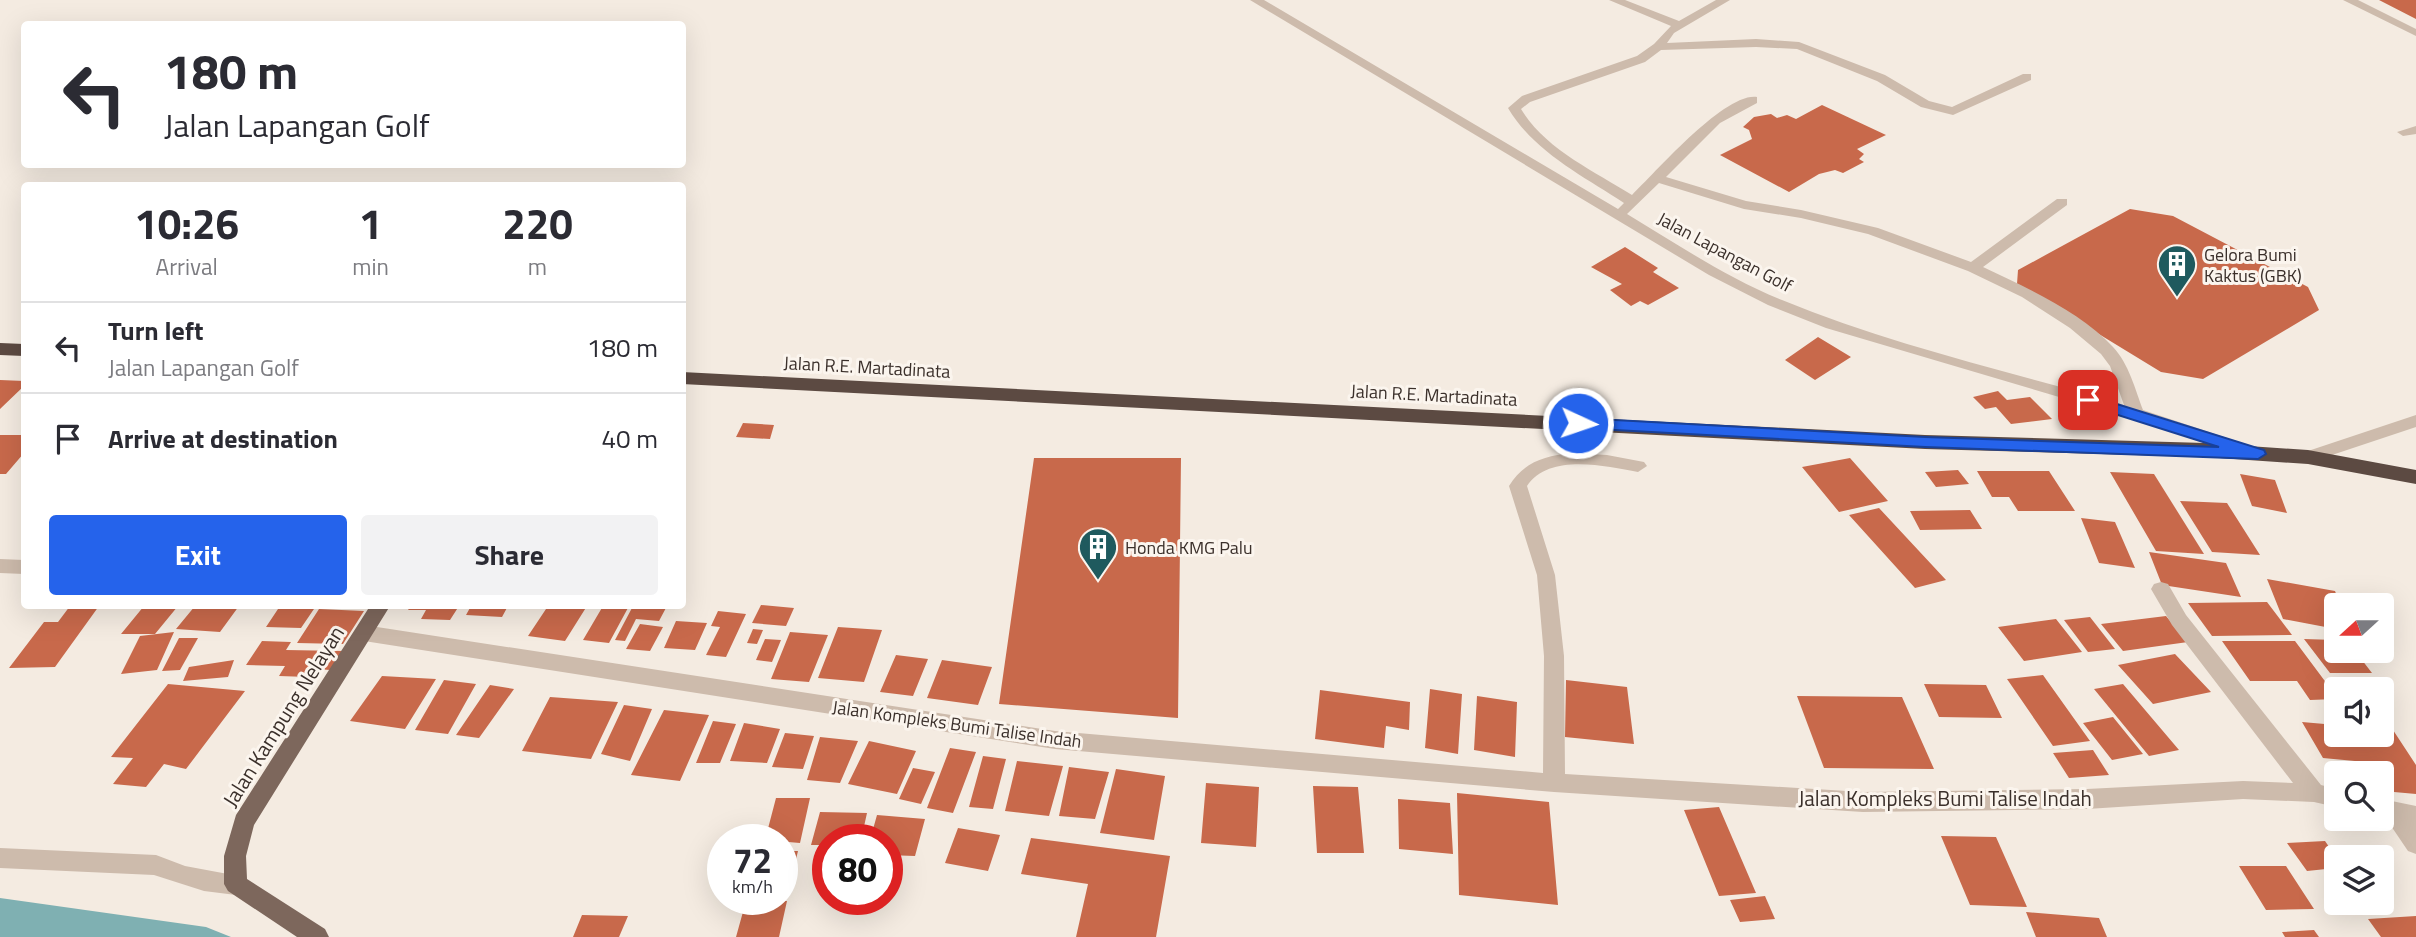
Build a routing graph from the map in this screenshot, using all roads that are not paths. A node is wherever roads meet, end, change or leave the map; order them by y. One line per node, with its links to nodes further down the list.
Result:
1 (1256, 0): 15 (street, Jalan Lapangan Golf)
2 (1615, 0): 6 (street)
3 (1724, 0): 6 (street)
4 (2349, 0): 8 (street)
5 (2364, 0): 7 (street)
6 (1679, 25): 9 (street)
7 (2416, 25)
8 (2416, 33)
9 (1658, 47): 10 (street); 13 (street)
10 (2026, 77)
11 (1753, 100): 12 (street)
12 (1656, 178): 13 (street); 16 (street)
13 (1633, 202): 15 (street)
14 (2062, 202): 16 (street)
15 (1620, 216): 20 (street, Jalan Lapangan Golf)
16 (1973, 268): 20 (street)
17 (0, 349): 18 (highway)
18 (21, 350)
19 (686, 378): 22 (highway, Jalan R.E. Martadinata)
20 (2136, 414): 22 (street, Jalan Lapangan Golf)
21 (2416, 421): 23 (street)
22 (2258, 454): 23 (highway, Jalan R.E. Martadinata)
23 (2308, 457): 25 (highway, Jalan R.E. Martadinata)
24 (1637, 466): 31 (street)
25 (2416, 477)
26 (0, 566): 27 (street)
27 (21, 567)
28 (2161, 589): 32 (street)
29 (378, 609): 30 (main road, Jalan Kampung Nelayan)
30 (364, 633): 31 (street, Jalan Kompleks Bumi Talise Indah); 37 (main road, Jalan Kampung Nelayan)
31 (1554, 783): 32 (street, Jalan Kompleks Bumi Talise Indah)
32 (2314, 793): 33 (street, Jalan Kompleks Bumi Talise Indah)
33 (2324, 795)
34 (2397, 812): 35 (street)
35 (2416, 844)
36 (0, 858): 37 (street)
37 (236, 884): 38 (main road)
38 (317, 937)

